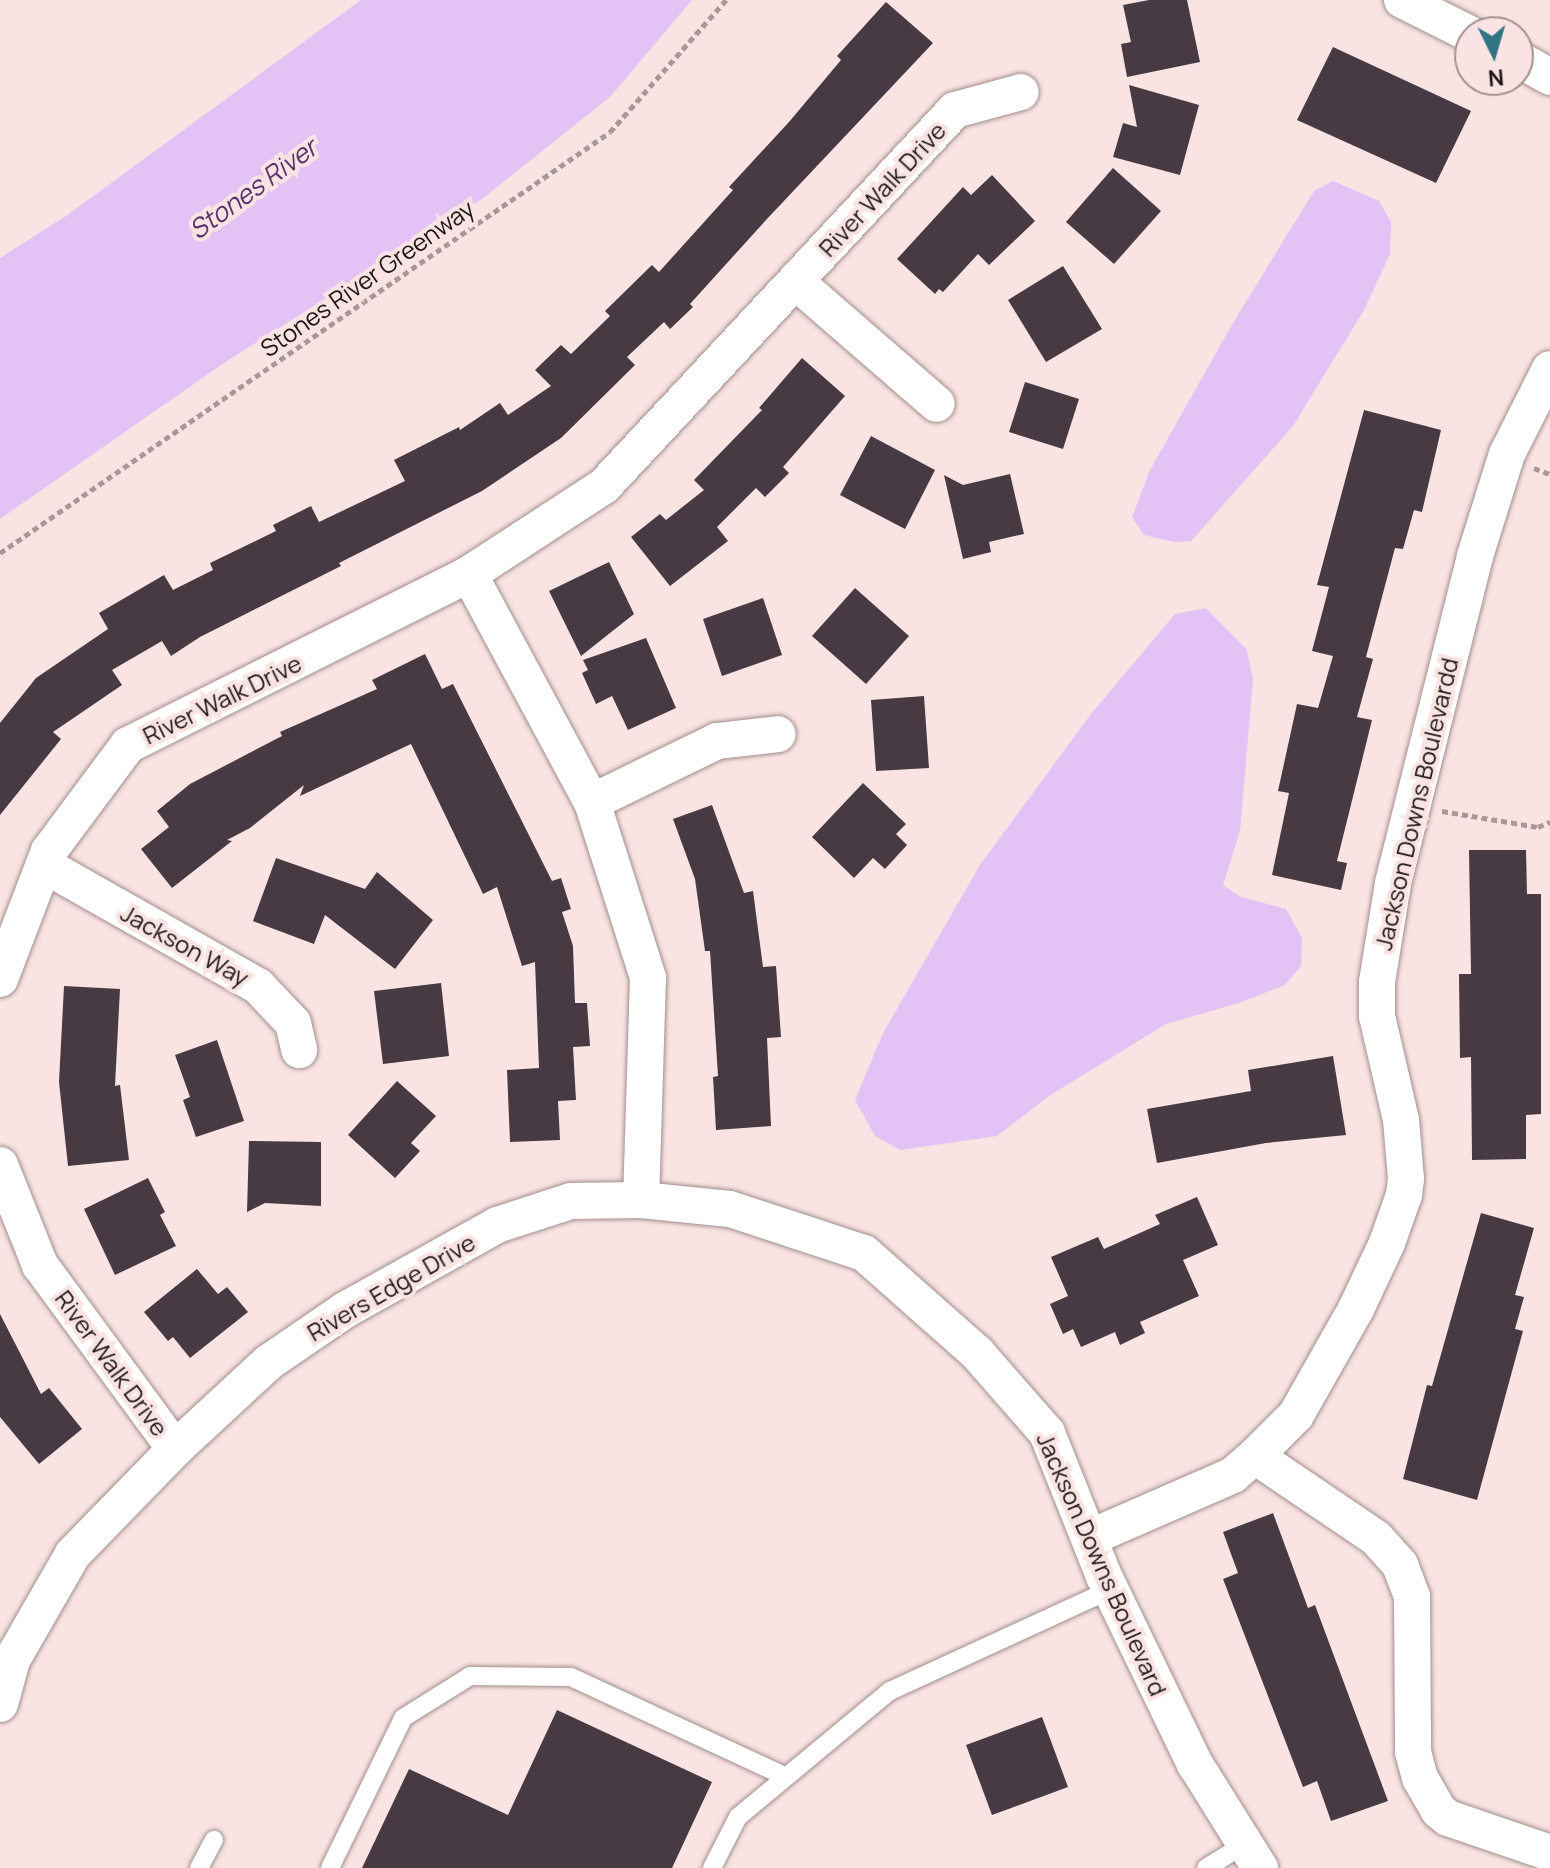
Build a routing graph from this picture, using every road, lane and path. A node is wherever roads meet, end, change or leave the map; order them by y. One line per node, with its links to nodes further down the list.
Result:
1 (726, 0): 8 (path, Stones River Greenway)
2 (1402, 0): 3 (street)
3 (1454, 26)
4 (1021, 92): 5 (street, River Walk Drive)
5 (796, 282): 7 (street); 9 (street)
6 (1550, 369): 12 (street, Jackson Downs Boulevardd)
7 (937, 404)
8 (0, 553)
9 (469, 574): 11 (street); 14 (street, River Walk Drive)
10 (778, 734): 11 (street)
11 (592, 802): 18 (street)
12 (1412, 804): 13 (path); 20 (street, Jackson Downs Boulevardd)
13 (1550, 822)
14 (44, 865): 15 (street, River Walk Drive); 16 (street, Jackson Way)
15 (0, 979)
16 (299, 1050)
17 (0, 1165): 19 (street, River Walk Drive)
18 (641, 1200): 19 (street, Rivers Edge Drive); 21 (street, Jackson Downs Boulevard)
19 (175, 1449): 23 (street, River Walk Drive)
20 (1255, 1456): 21 (street, Jackson Downs Boulevardd); 26 (street)
21 (1089, 1538): 22 (street, Jackson Downs Boulevard)
22 (1110, 1590): 24 (lane); 27 (street, Jackson Downs Boulevard)
23 (0, 1704)
24 (786, 1777): 29 (lane); 30 (lane)
25 (214, 1840): 28 (lane)
26 (1545, 1855)
27 (1253, 1856): 31 (lane)
28 (199, 1868)
29 (330, 1868)
30 (712, 1868)
31 (1206, 1868)

